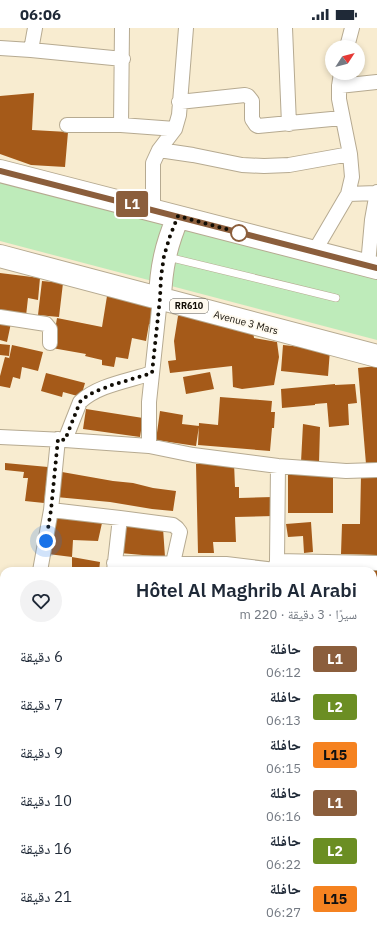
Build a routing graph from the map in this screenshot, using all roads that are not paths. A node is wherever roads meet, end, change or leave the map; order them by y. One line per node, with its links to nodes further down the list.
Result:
1 (35, 28): 8 (street)
2 (122, 28): 9 (street)
3 (186, 28): 13 (street)
4 (285, 28): 15 (street)
5 (352, 28): 6 (street)
6 (349, 40)
7 (0, 48): 8 (street)
8 (31, 50): 9 (street)
9 (123, 59): 17 (street)
10 (340, 80): 14 (street)
11 (352, 80): 12 (street)
12 (377, 82)
13 (179, 102): 15 (street); 18 (street)
14 (342, 118): 15 (street); 20 (street)
15 (289, 124)
16 (67, 125): 17 (street)
17 (121, 125): 18 (street)
18 (175, 129): 19 (street)
19 (159, 150): 20 (street); 24 (street)
20 (350, 154): 23 (street)
21 (0, 171): 24 (main road)
22 (377, 192): 23 (street); 29 (street)
23 (348, 194): 26 (street)
24 (153, 210): 25 (main road)
25 (178, 216): 26 (main road); 28 (main road)
26 (314, 252): 29 (main road)
27 (0, 256): 30 (main road, Avenue 3 Mars / RR610)
28 (164, 256): 30 (main road); 31 (lane)
29 (372, 266)
30 (160, 298): 34 (main road, Avenue 3 Mars / RR610); 35 (street)
31 (336, 298)
32 (0, 317): 33 (street)
33 (50, 343)
34 (377, 356)
35 (152, 373): 37 (street); 38 (street)
36 (0, 437): 37 (street)
37 (61, 439): 38 (street); 41 (street)
38 (149, 446): 39 (street)
39 (278, 466): 40 (street); 47 (street)
40 (377, 470)
41 (51, 510): 42 (street); 44 (street)
42 (120, 518): 45 (street); 46 (street)
43 (377, 563): 47 (street)
44 (41, 567)
45 (114, 567): 46 (street)
46 (174, 567): 47 (street)
47 (276, 567)

